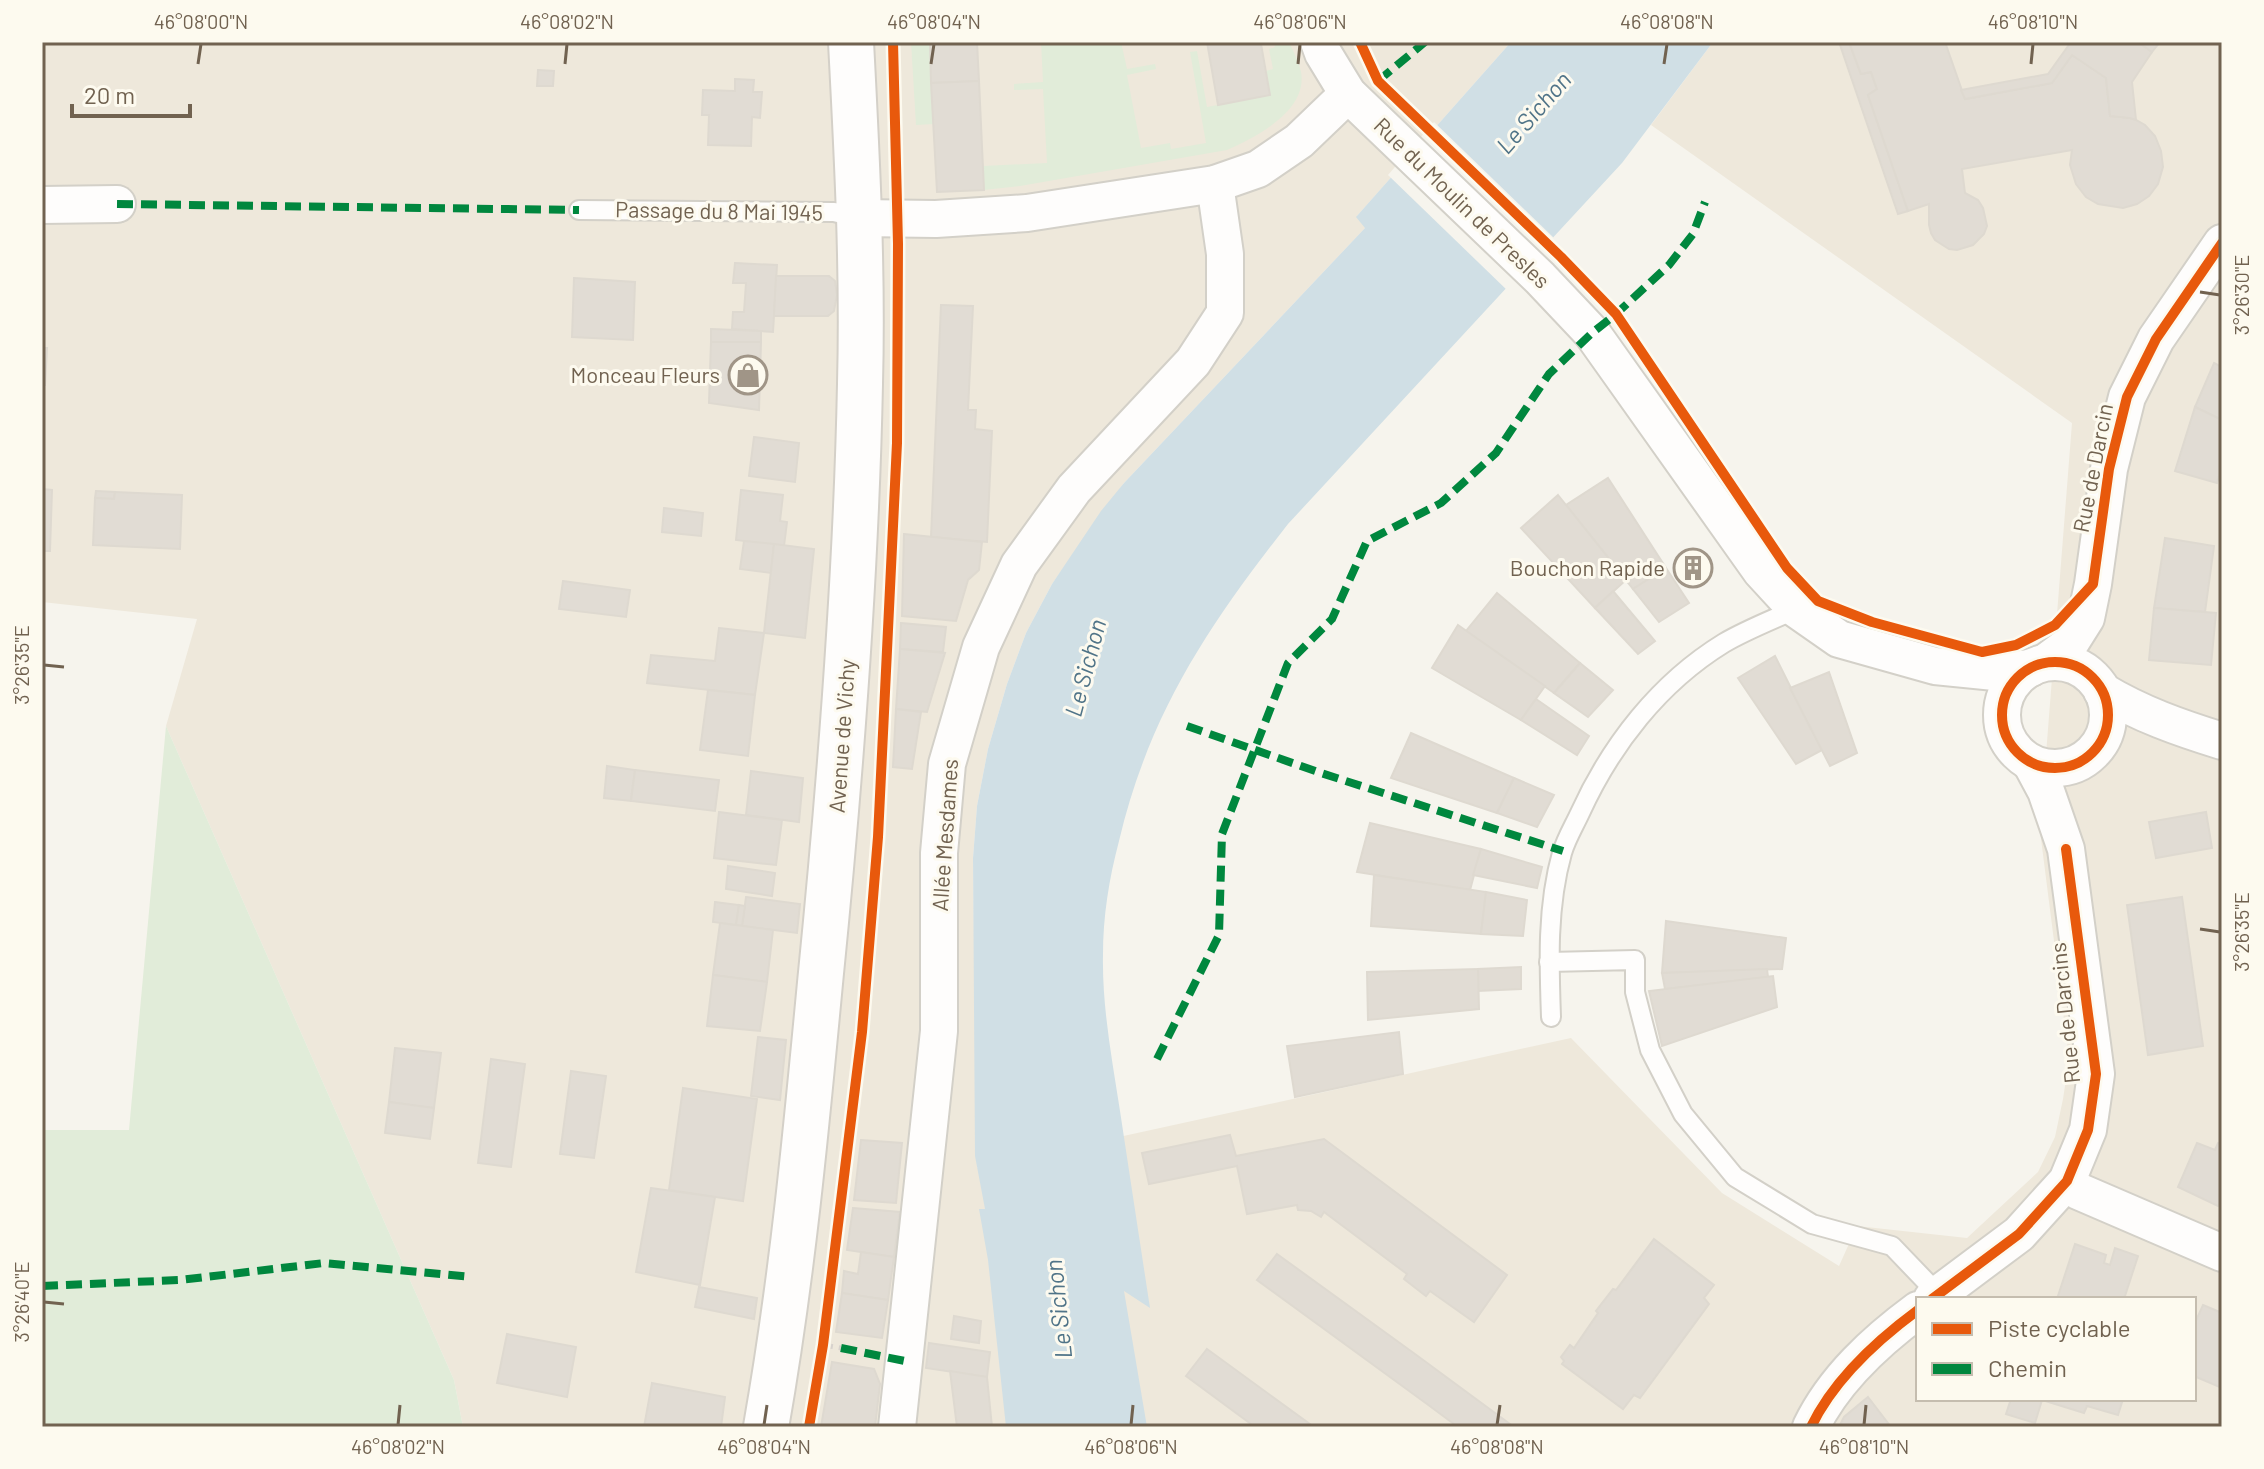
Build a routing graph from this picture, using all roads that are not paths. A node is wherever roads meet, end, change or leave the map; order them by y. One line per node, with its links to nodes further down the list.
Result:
1 (851, 42): 8 (main road, Avenue de Vichy)
2 (1319, 42): 3 (street)
3 (1348, 94): 4 (street); 10 (street, Rue du Moulin de Presles)
4 (1215, 184): 8 (street); 28 (street, Allée Mesdames)
5 (117, 204): 6 (street)
6 (42, 205)
7 (579, 210): 8 (lane, Passage du 8 Mai 1945)
8 (859, 218): 27 (main road, Avenue de Vichy)
9 (2222, 243): 11 (street, Rue de Darcin)
10 (1796, 609): 12 (street, Rue du Moulin de Presles); 20 (lane)
11 (2038, 665): 12 (street, Rue du Moulin de Presles); 13 (street); 14 (street)
12 (1935, 666): 14 (street, Rue du Moulin de Presles)
13 (2102, 691): 15 (street); 17 (street)
14 (2002, 723): 18 (street)
15 (2177, 727): 16 (street); 17 (street)
16 (2222, 741)
17 (2097, 746): 18 (street); 19 (street, Rue de Darcins)
18 (2031, 763): 19 (street, Rue de Darcins)
19 (2066, 849): 22 (street, Rue de Darcins)
20 (1549, 962): 21 (lane); 24 (lane)
21 (1551, 1017)
22 (2067, 1181): 23 (street); 25 (street, Rue de Darcins)
23 (2222, 1253)
24 (1926, 1297)
25 (1934, 1297)
26 (1916, 1311): 29 (street, Rue de Darcins)
27 (766, 1427)
28 (897, 1427)
29 (1811, 1427)

